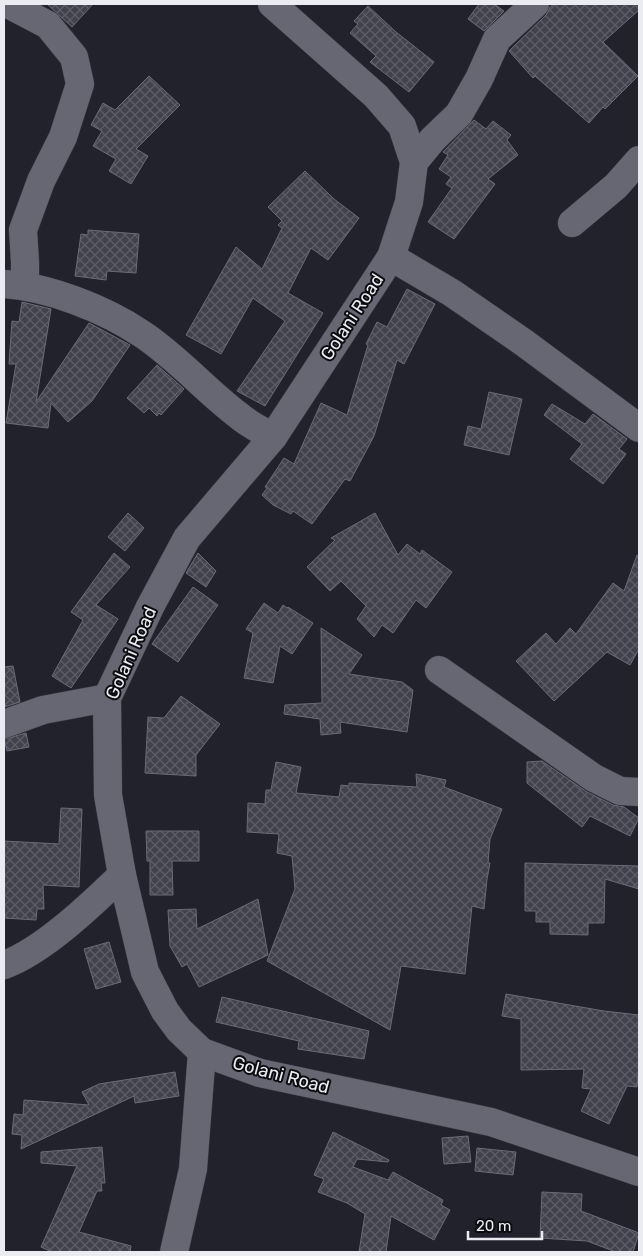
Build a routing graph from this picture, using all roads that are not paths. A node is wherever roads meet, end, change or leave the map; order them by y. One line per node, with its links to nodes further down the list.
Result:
1 (8, 4): 8 (street)
2 (272, 4): 5 (street, Golani Road)
3 (535, 4): 5 (street)
4 (639, 160): 6 (street)
5 (414, 162): 7 (street, Golani Road)
6 (572, 224)
7 (391, 257): 9 (street); 10 (street, Golani Road)
8 (14, 285): 10 (street)
9 (639, 428)
10 (273, 437): 12 (street, Golani Road)
11 (439, 670): 14 (street)
12 (107, 698): 13 (street); 15 (street, Golani Road)
13 (4, 724)
14 (639, 792)
15 (122, 875): 16 (street); 17 (street, Golani Road)
16 (4, 965)
17 (202, 1052): 18 (street, Golani Road); 19 (street)
18 (639, 1172)
19 (174, 1252)

